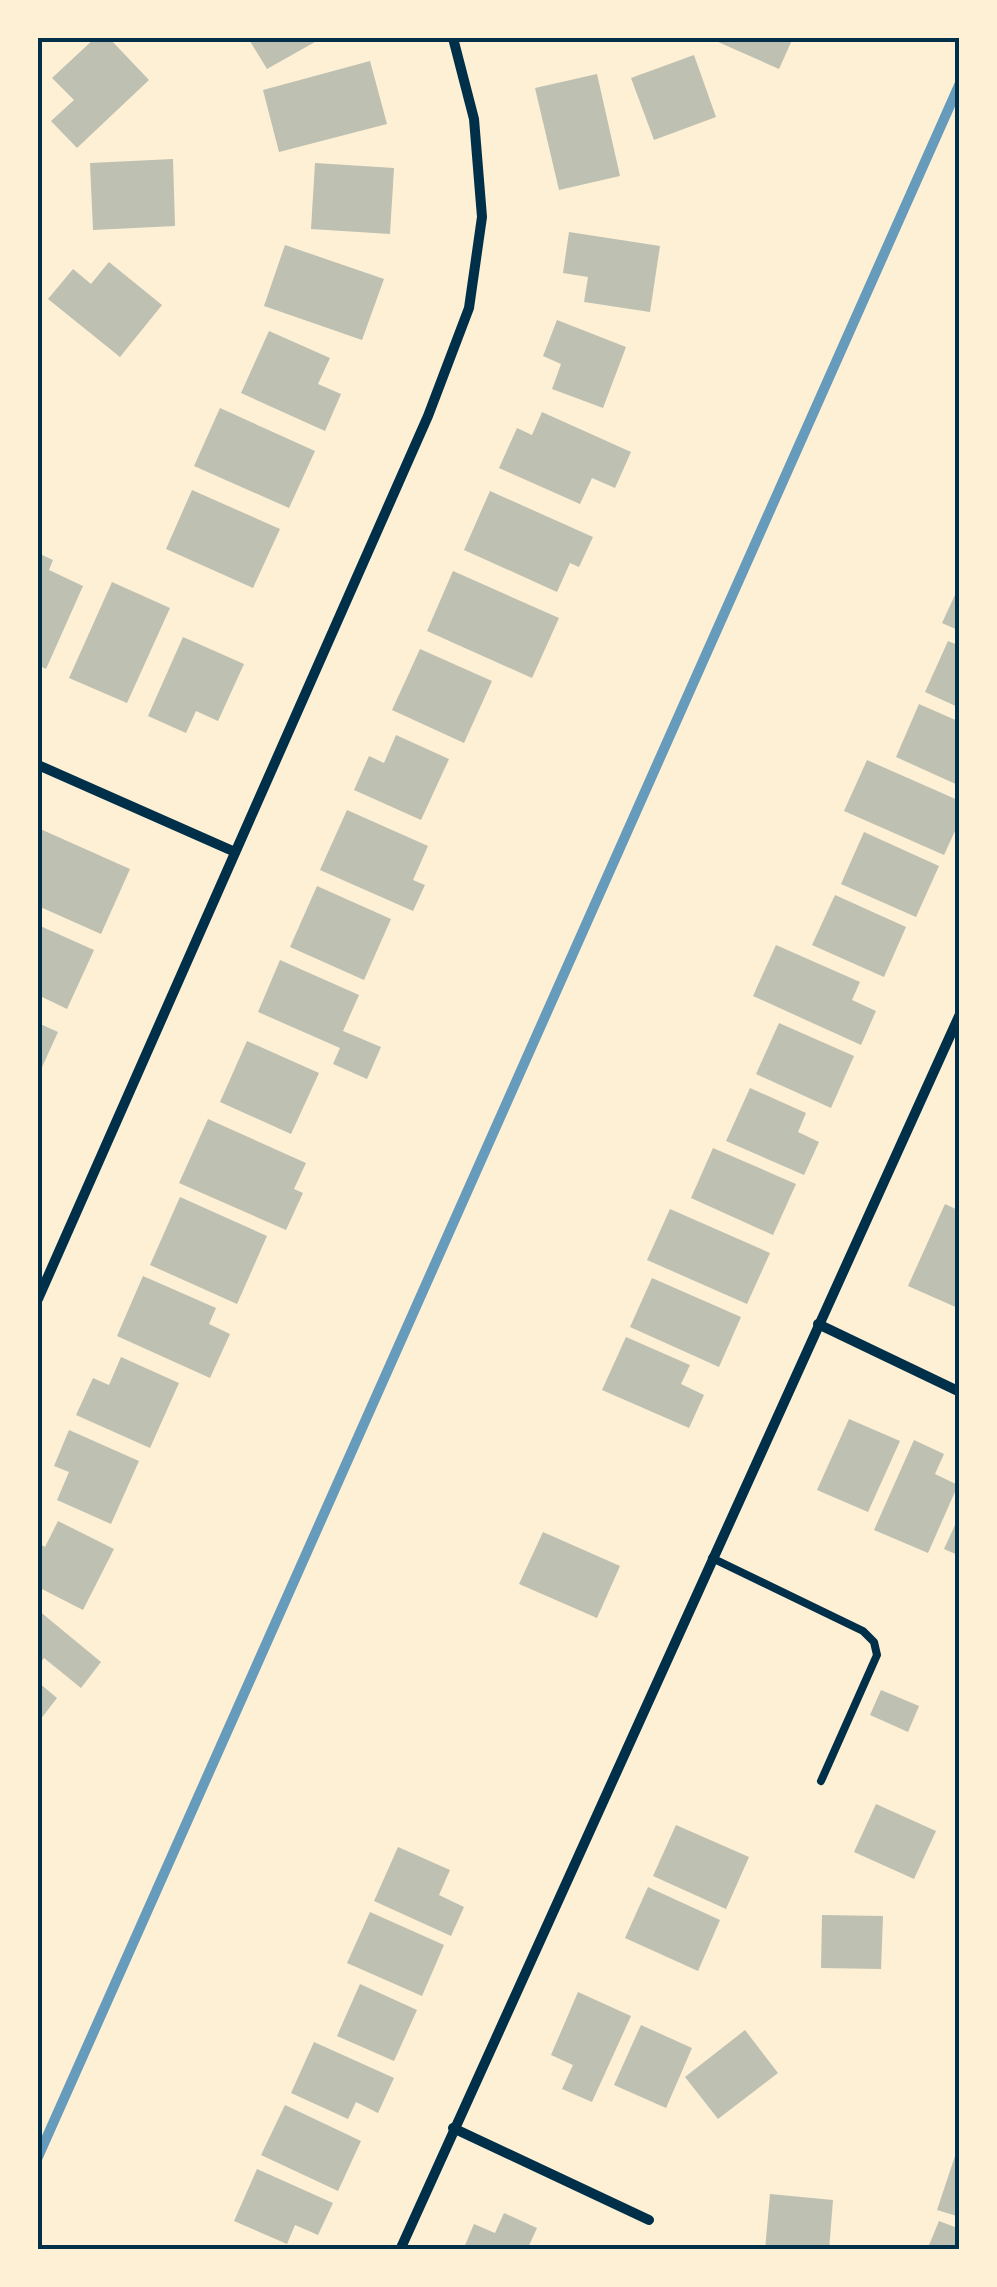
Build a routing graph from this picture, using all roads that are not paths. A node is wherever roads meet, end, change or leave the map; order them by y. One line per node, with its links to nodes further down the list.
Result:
1 (453, 38): 3 (street)
2 (38, 765): 3 (street)
3 (234, 852): 5 (street)
4 (960, 1014): 6 (street)
5 (38, 1298)
6 (818, 1324): 7 (street); 8 (street)
7 (960, 1392)
8 (712, 1558): 9 (lane); 10 (street)
9 (822, 1780)
10 (453, 2128): 11 (street); 12 (street)
11 (649, 2220)
12 (400, 2250)

